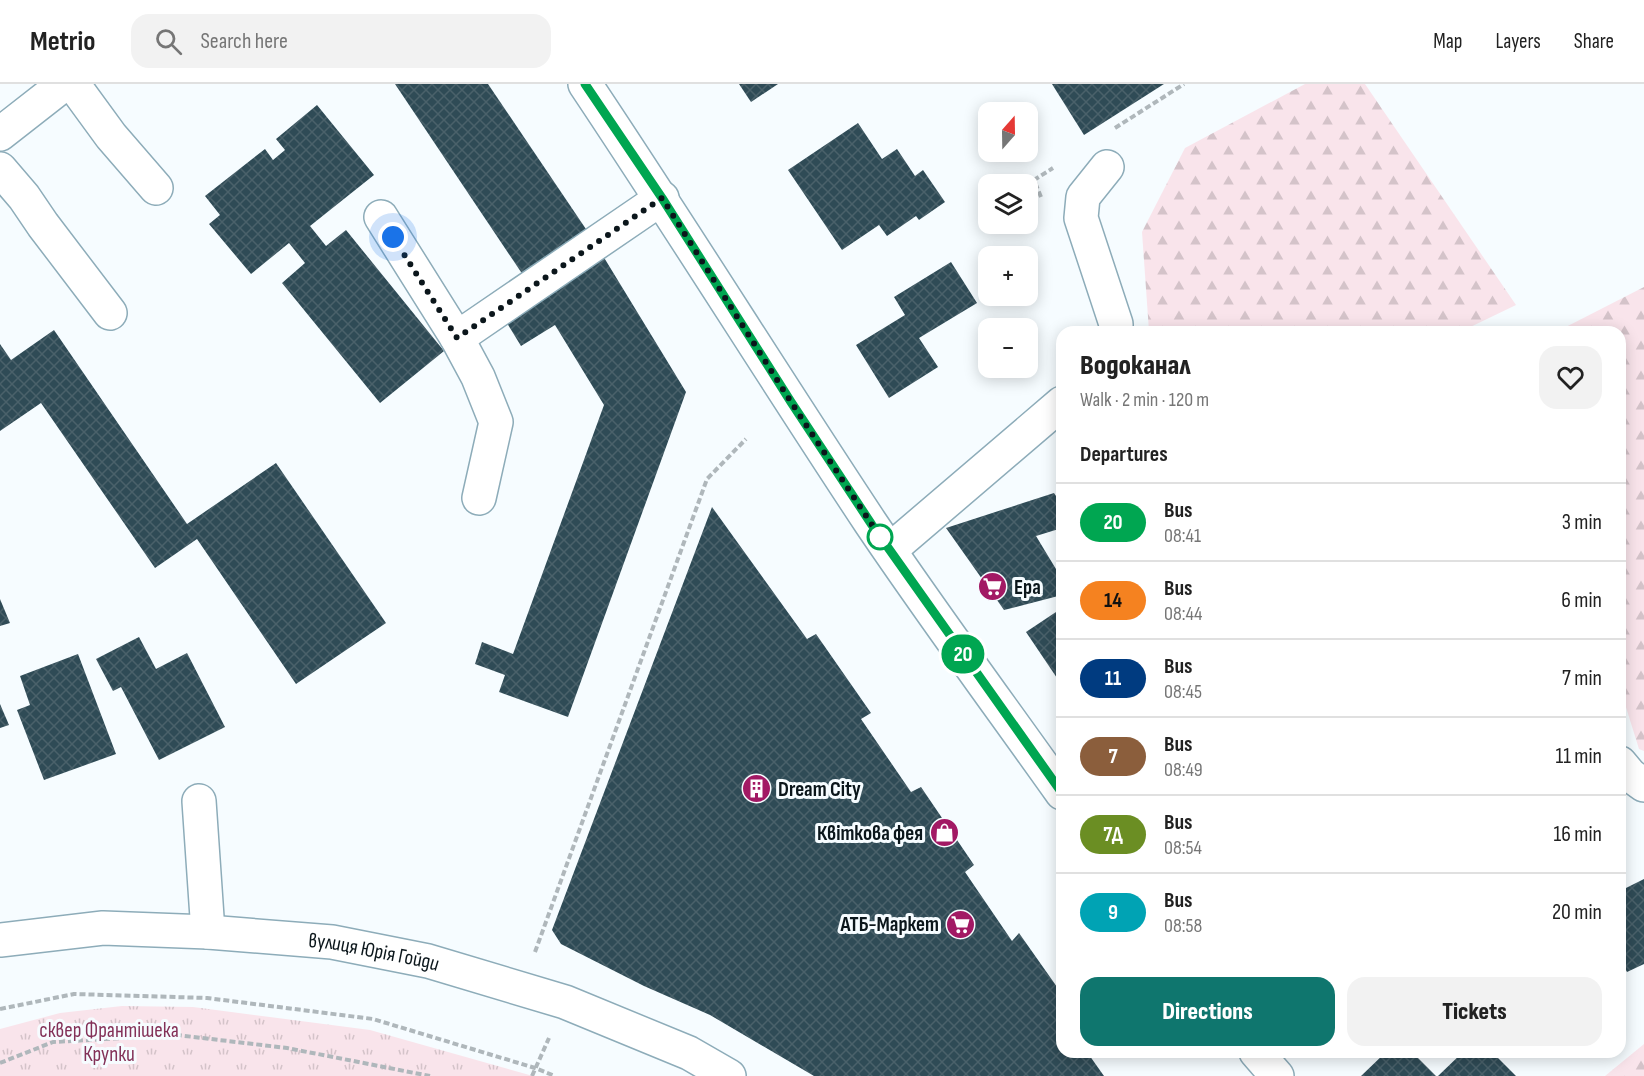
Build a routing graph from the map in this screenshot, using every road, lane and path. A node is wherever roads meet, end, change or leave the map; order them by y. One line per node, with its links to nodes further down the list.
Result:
1 (64, 84): 4 (main road)
2 (73, 84): 7 (main road)
3 (585, 84): 8 (main road)
4 (0, 134)
5 (1107, 167): 11 (main road)
6 (0, 169): 10 (main road)
7 (156, 188)
8 (662, 198): 12 (main road); 16 (main road)
9 (381, 217): 12 (main road)
10 (110, 313)
11 (1116, 326)
12 (457, 338): 15 (main road)
13 (1056, 408): 16 (main road)
14 (746, 438): 23 (path)
15 (479, 498)
16 (890, 550): 18 (main road)
17 (1626, 770): 19 (main road)
18 (1056, 785)
19 (1644, 785)
20 (199, 801): 21 (main road)
21 (208, 932): 22 (main road, вулиця Юрія Гойди); 23 (main road, вулиця Юрія Гойди)
22 (0, 940)
23 (521, 989): 29 (main road, вулиця Юрія Гойди)
24 (0, 1009): 28 (path)
25 (1261, 1058): 30 (main road)
26 (0, 1063): 27 (path)
27 (430, 1076)
28 (555, 1076)
29 (729, 1076)
30 (1277, 1076)

